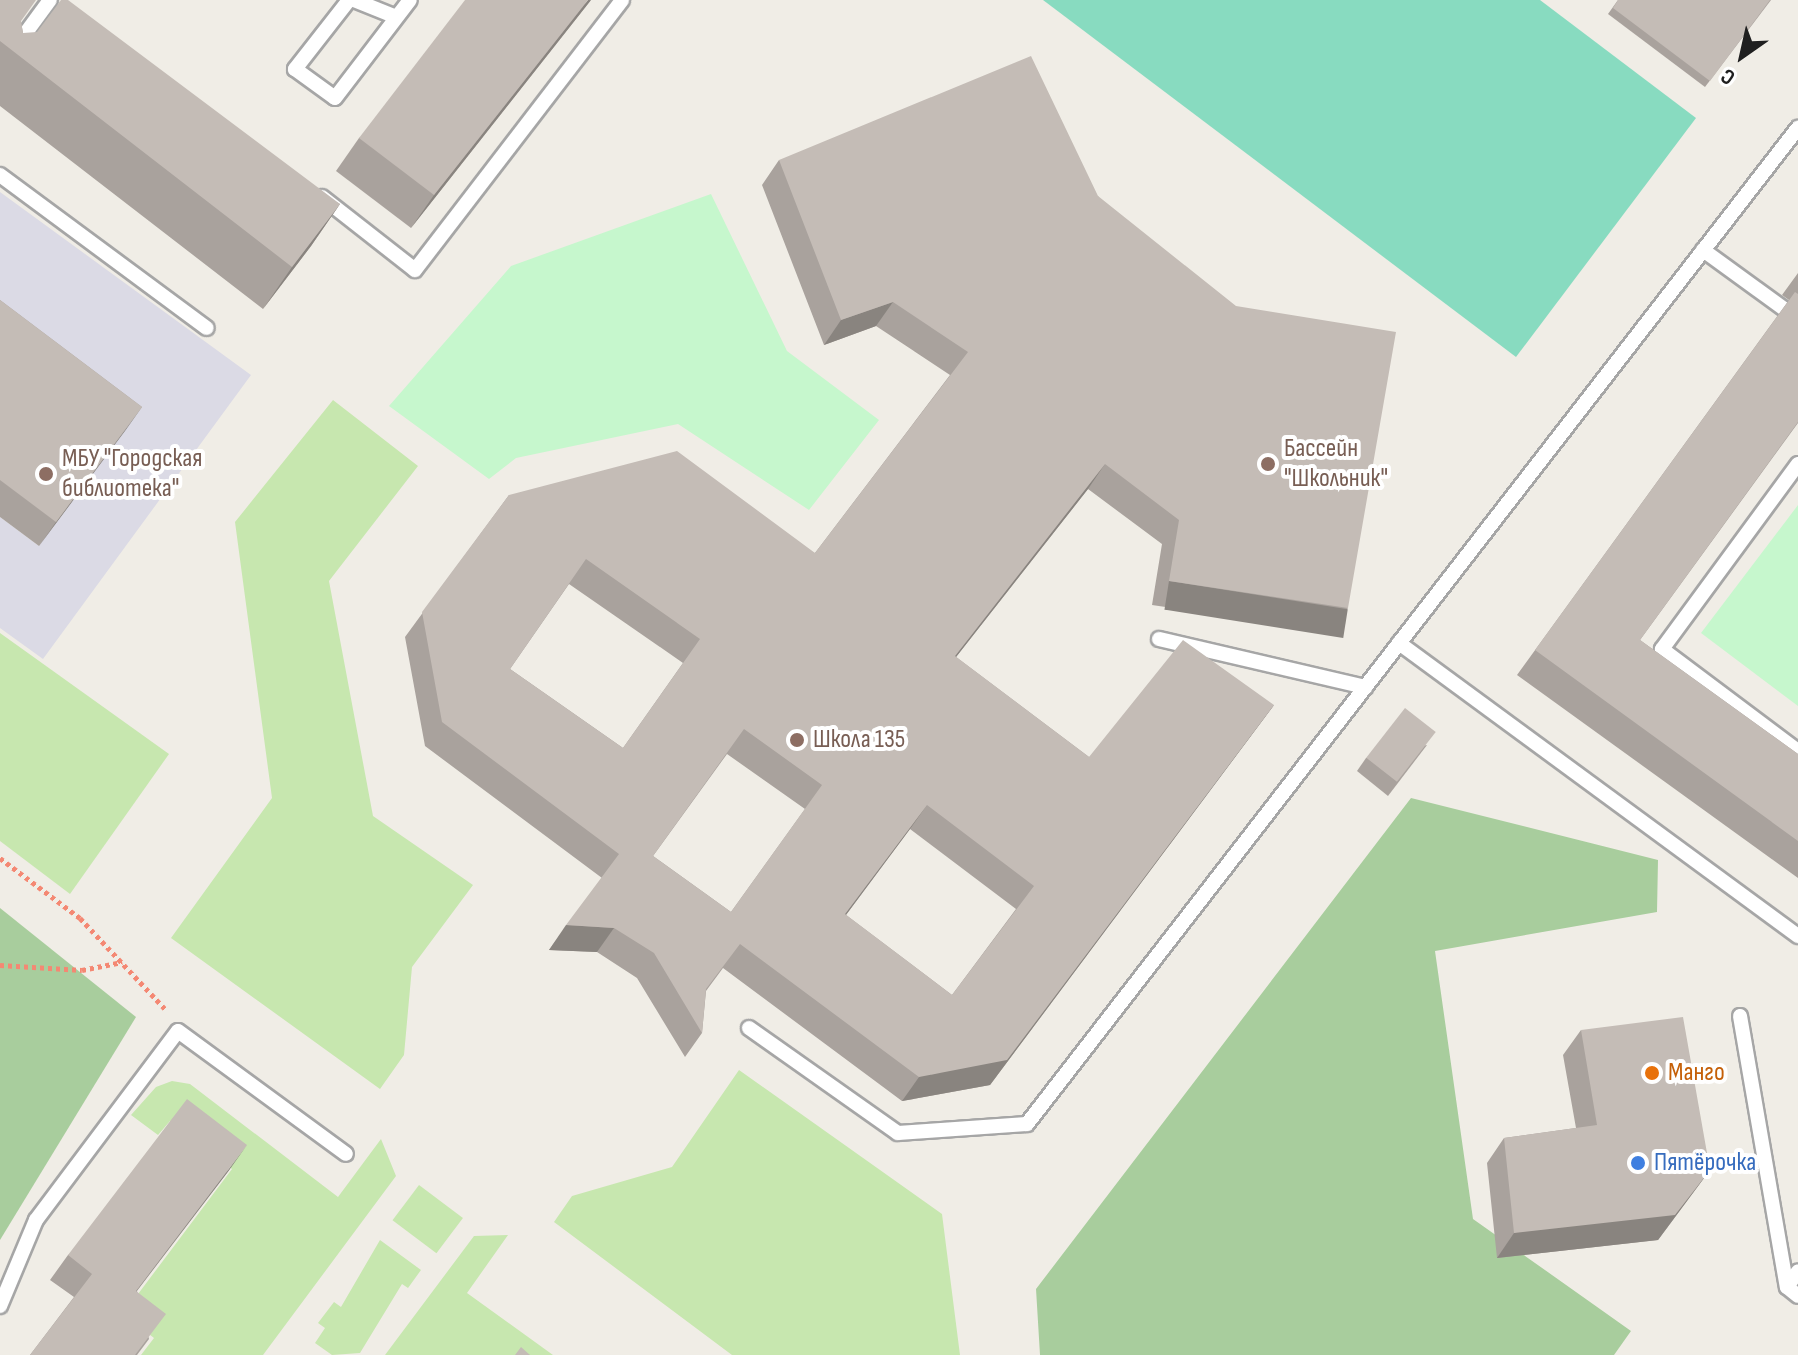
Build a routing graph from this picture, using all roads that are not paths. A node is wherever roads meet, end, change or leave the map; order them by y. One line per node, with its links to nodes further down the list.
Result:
1 (50, 0): 6 (lane)
2 (352, 0): 5 (lane); 5 (lane)
3 (410, 0): 5 (lane)
4 (622, 0): 9 (lane)
5 (396, 17)
6 (0, 68)
7 (1798, 128): 10 (lane)
8 (0, 175): 12 (lane)
9 (308, 186)
10 (1703, 250): 11 (lane); 15 (lane)
11 (1798, 319)
12 (207, 328)
13 (1798, 464): 17 (lane)
14 (1159, 639): 16 (lane)
15 (1399, 643): 16 (lane); 18 (lane)
16 (1365, 687): 20 (lane)
17 (1798, 751)
18 (1798, 936)
19 (1740, 1016): 23 (lane)
20 (749, 1028)
21 (346, 1154): 24 (lane)
22 (1798, 1271): 23 (lane)
23 (1792, 1292)
24 (0, 1306)

